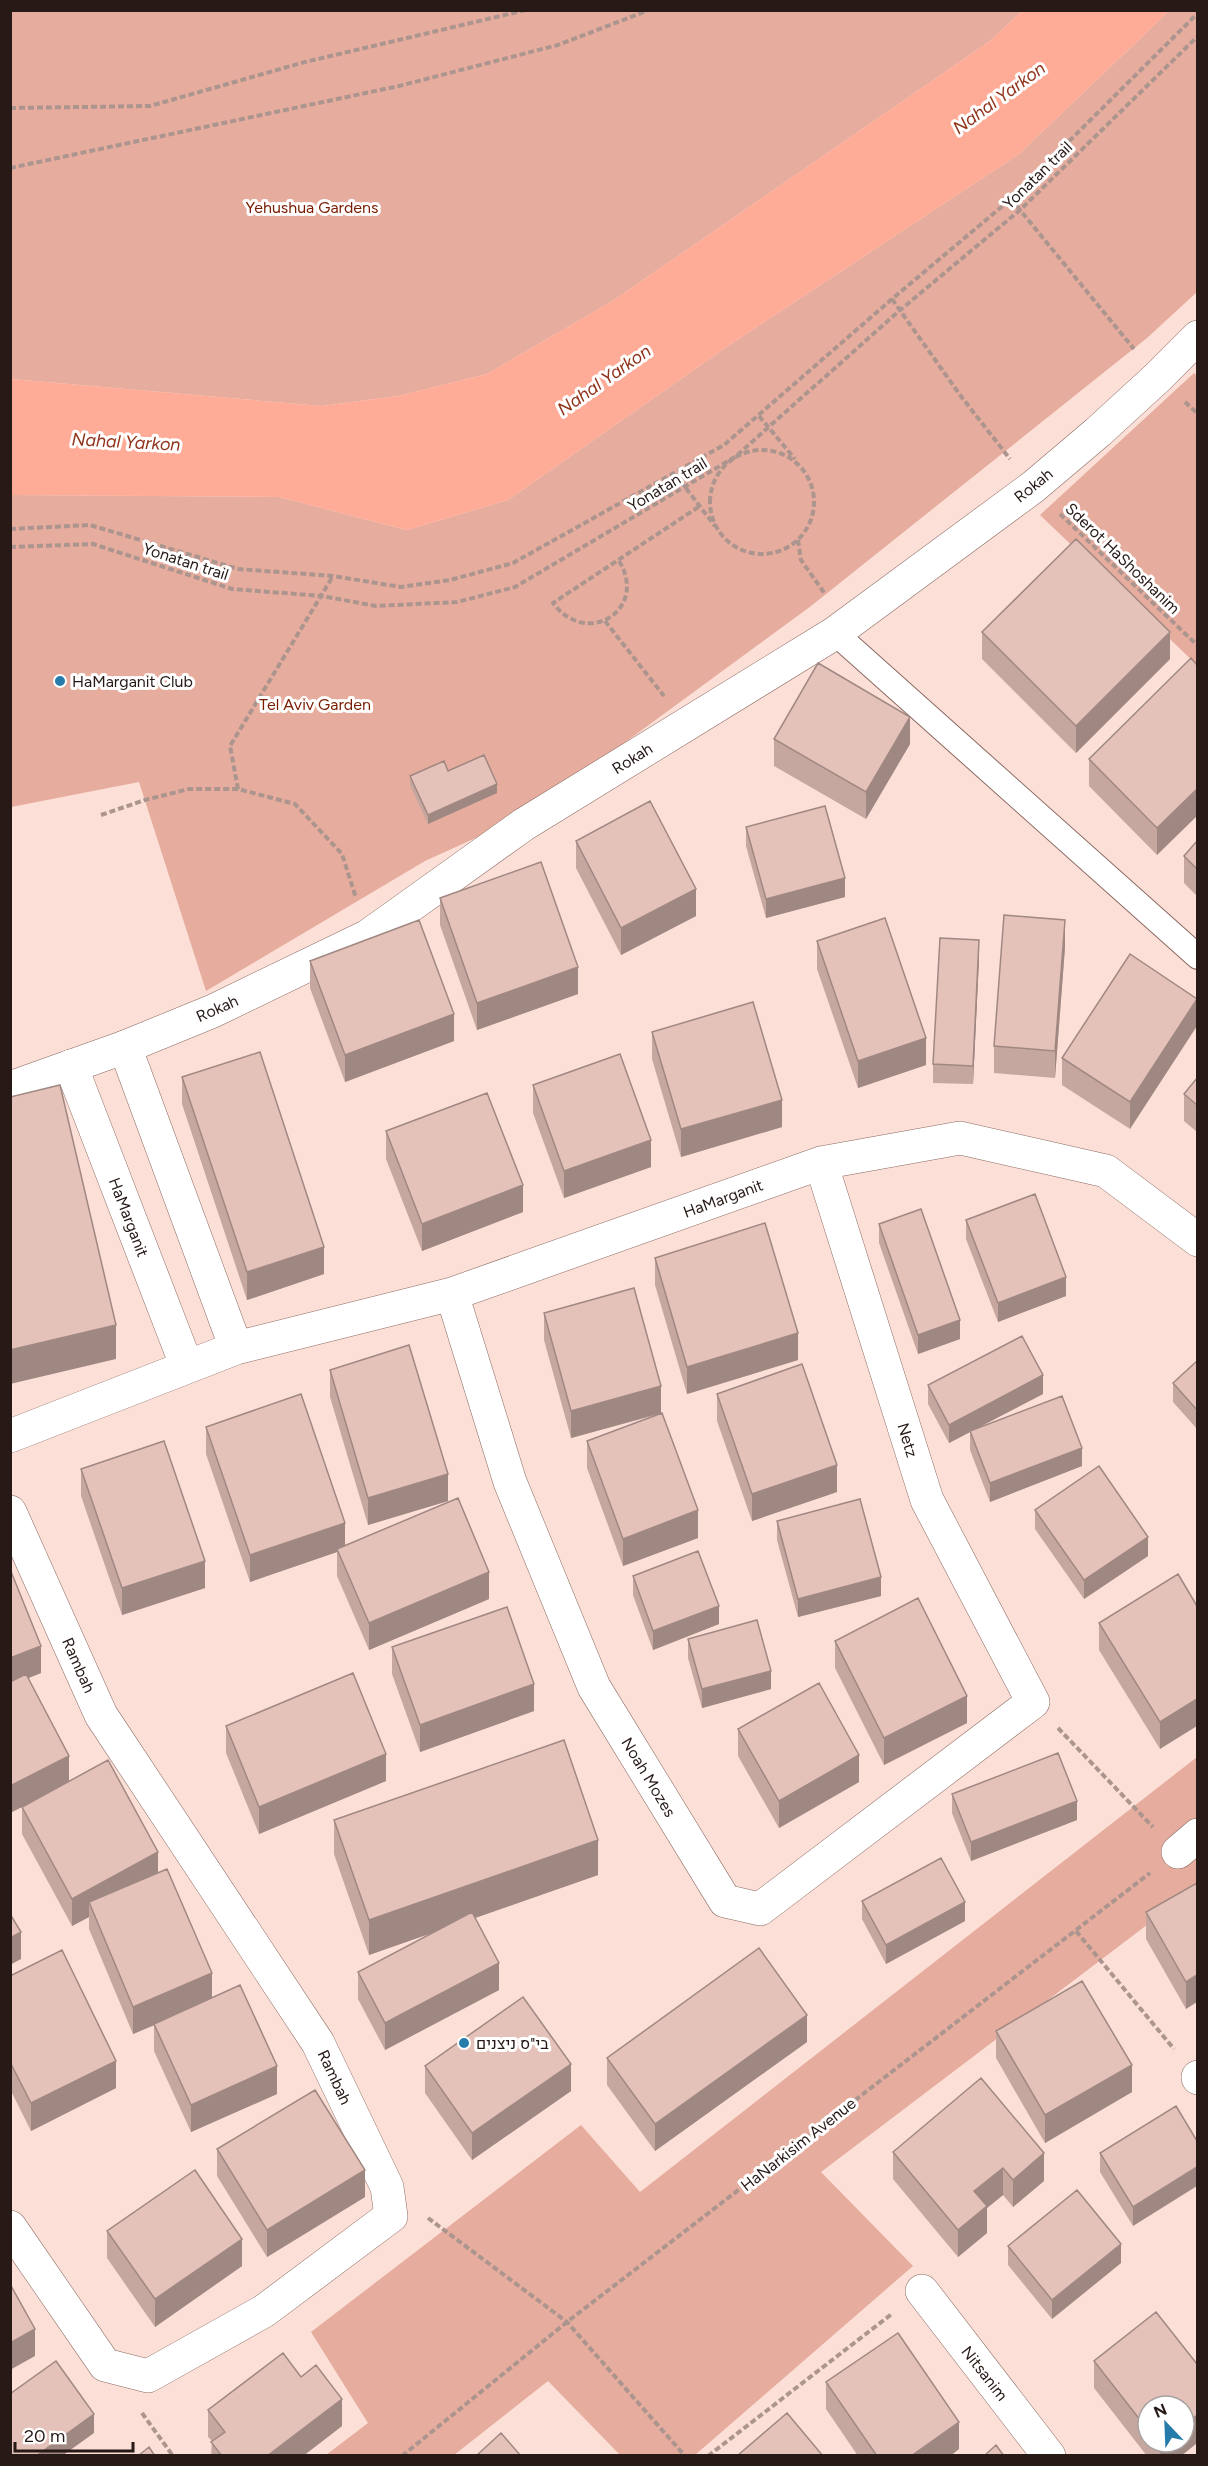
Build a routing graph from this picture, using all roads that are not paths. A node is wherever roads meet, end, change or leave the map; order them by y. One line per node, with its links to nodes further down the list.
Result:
1 (1197, 337): 2 (street, Rokah)
2 (841, 629): 3 (lane); 4 (street, Rokah)
3 (1197, 957)
4 (125, 1047): 5 (street, Rokah); 10 (street)
5 (71, 1066): 6 (street, Rokah); 11 (street, HaMarganit)
6 (10, 1088)
7 (821, 1163): 8 (street, HaMarganit); 9 (street, HaMarganit); 14 (street, Netz)
8 (1197, 1240)
9 (452, 1294): 10 (street, HaMarganit); 14 (street, Noah Mozes)
10 (236, 1348): 11 (street, HaMarganit)
11 (187, 1367): 12 (street, HaMarganit)
12 (10, 1436)
13 (10, 1512): 15 (street, Rambah)
14 (1033, 1702)
15 (10, 2227)
16 (922, 2291): 17 (street, Nitsanim)
17 (1049, 2456)

